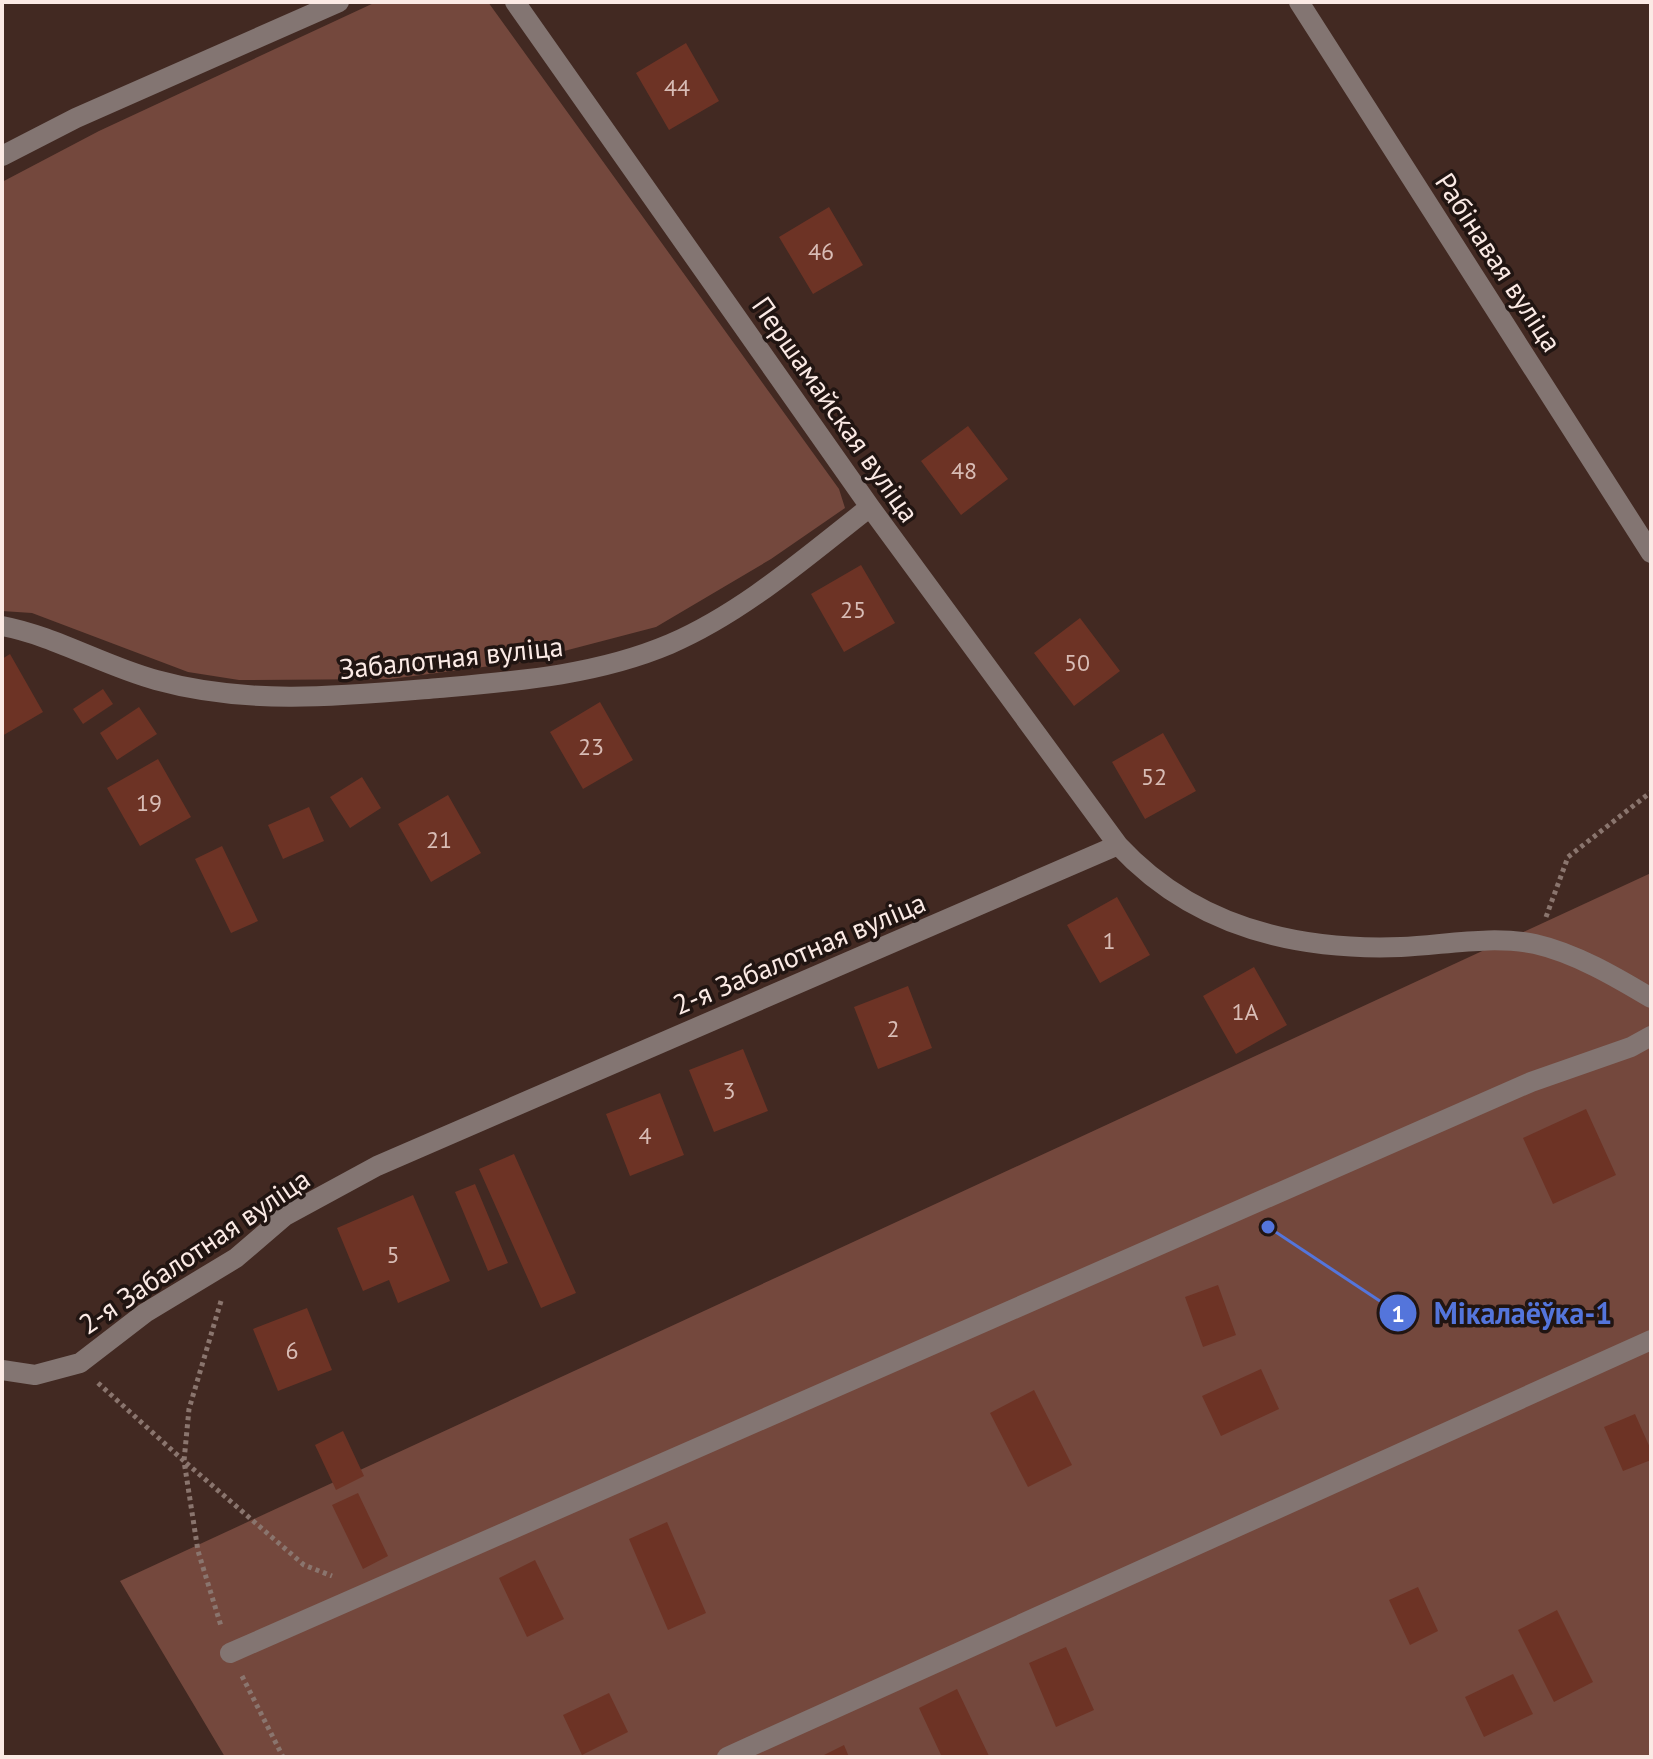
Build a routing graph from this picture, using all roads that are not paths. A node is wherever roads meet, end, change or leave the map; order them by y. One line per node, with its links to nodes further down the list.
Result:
1 (339, 2): 4 (street)
2 (515, 2): 5 (street, Першамайская вуліца)
3 (1299, 2): 6 (street, Рабінавая вуліца)
4 (2, 156)
5 (870, 507): 7 (street, Забалотная вуліца); 8 (street, Першамайская вуліца)
6 (1651, 553)
7 (2, 626)
8 (1118, 845): 9 (street); 12 (street, 2-я Забалотная вуліца)
9 (1651, 998)
10 (1651, 1036): 13 (street)
11 (1651, 1340): 14 (street)
12 (2, 1370)
13 (230, 1653)
14 (727, 1757)

